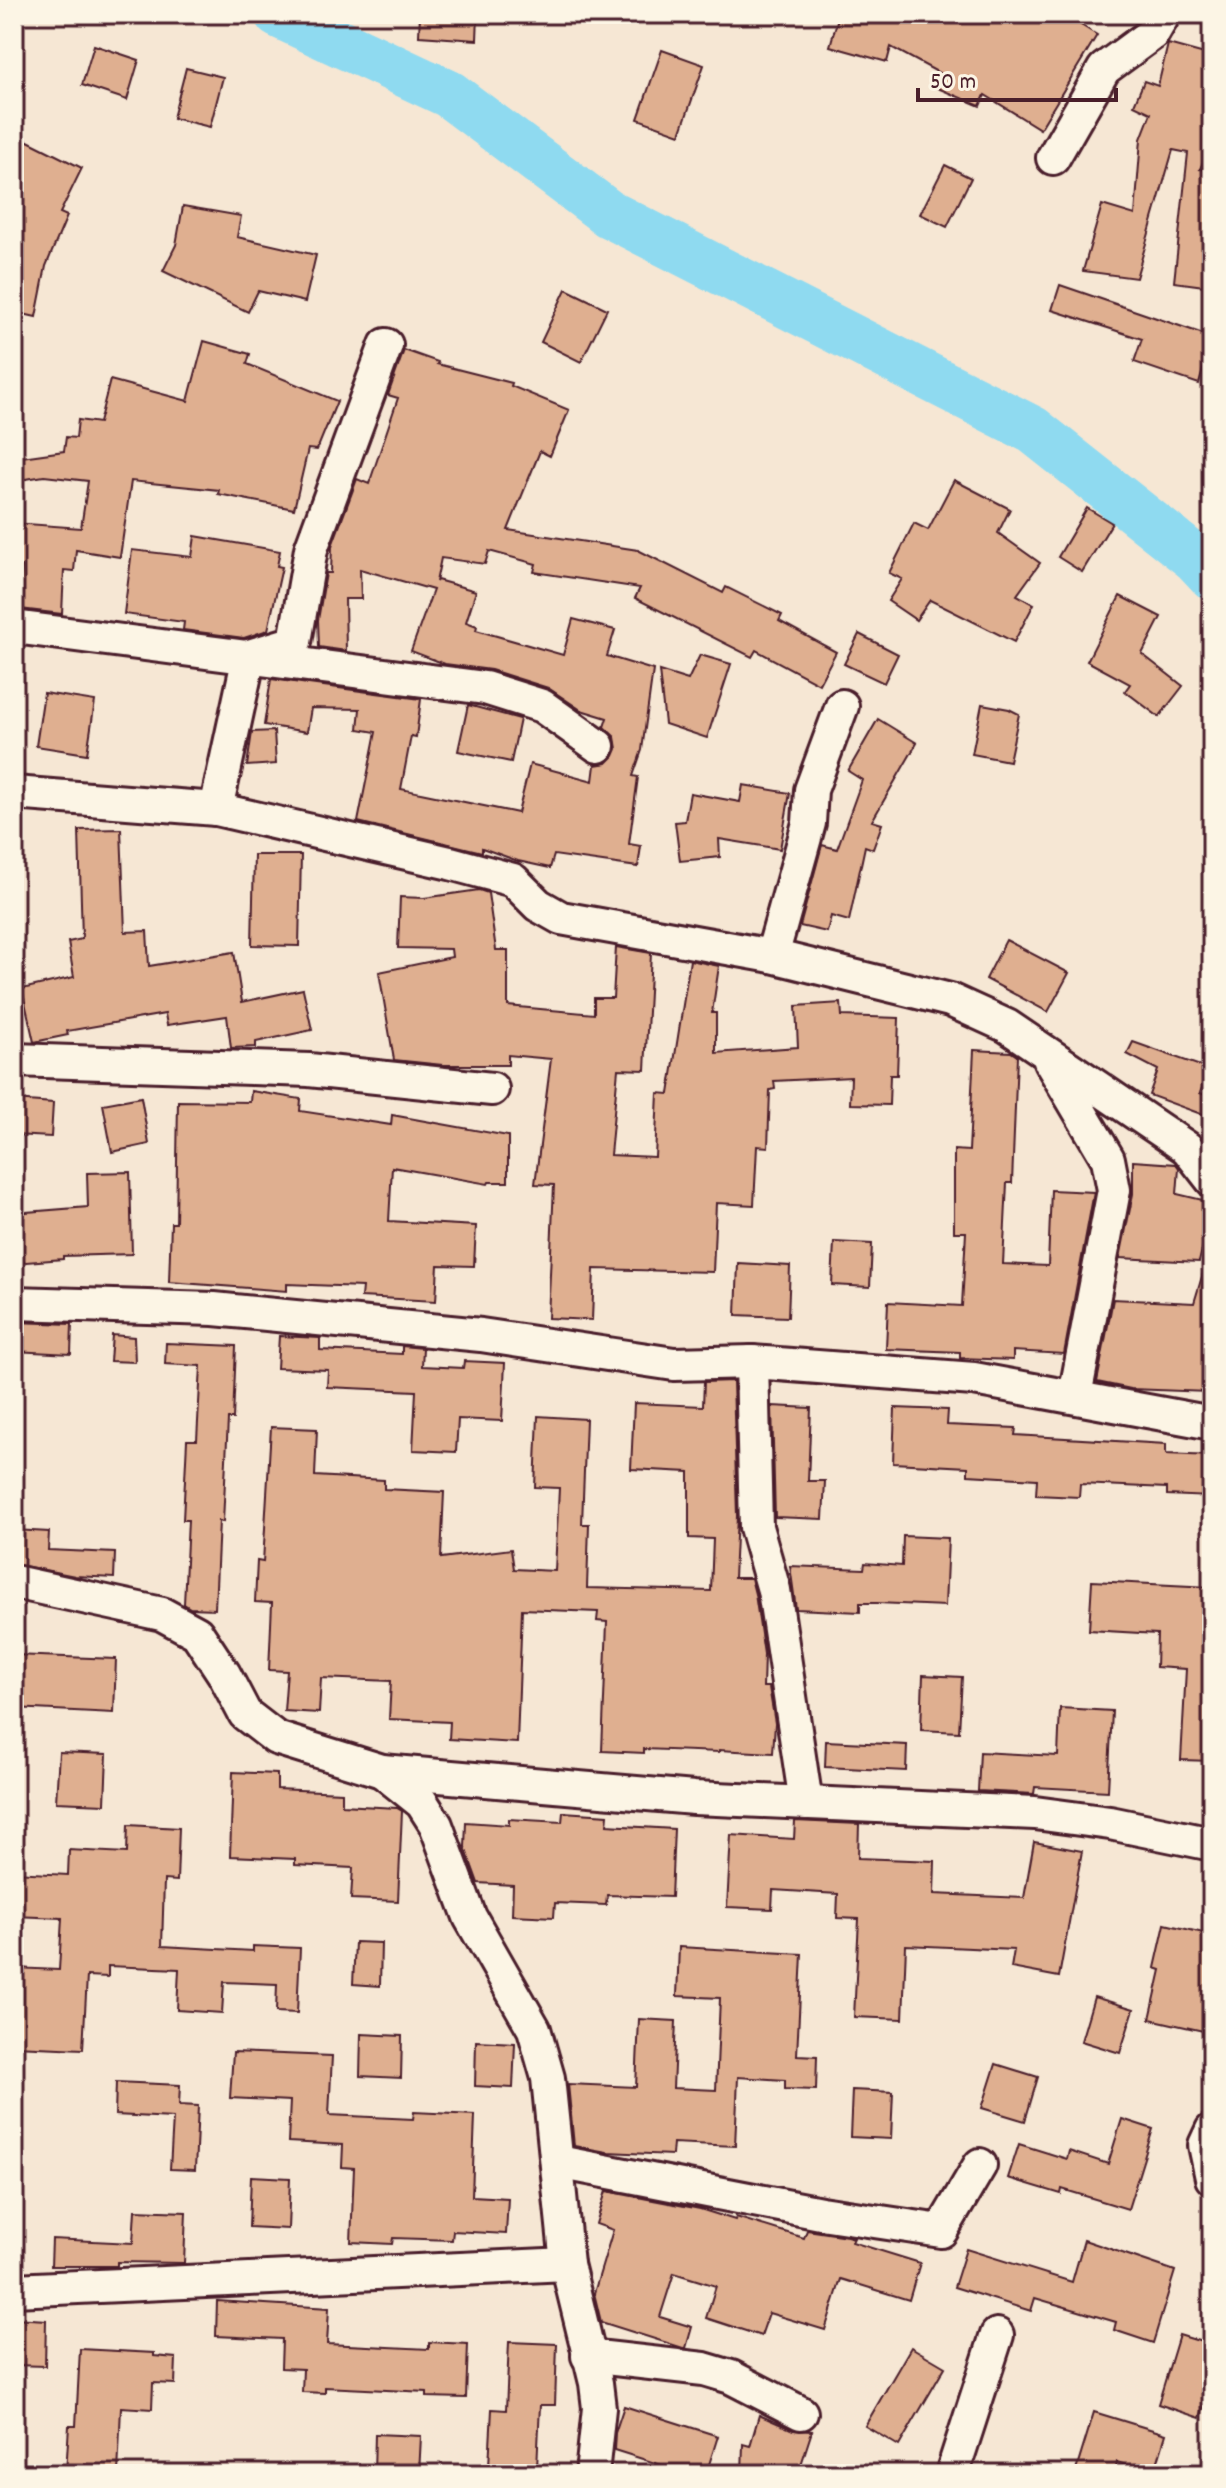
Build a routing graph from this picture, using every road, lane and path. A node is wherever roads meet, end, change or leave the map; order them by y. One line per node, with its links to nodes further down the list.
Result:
1 (1164, 14): 2 (street)
2 (1053, 158)
3 (386, 345): 5 (street)
4 (14, 627): 5 (street)
5 (249, 656): 7 (street); 9 (street)
6 (842, 706): 10 (street)
7 (598, 746)
8 (14, 793): 9 (street)
9 (216, 809): 10 (street)
10 (772, 956): 11 (street)
11 (1047, 1054): 14 (street); 17 (street)
12 (14, 1060): 13 (street)
13 (492, 1089)
14 (1212, 1180)
15 (14, 1303): 16 (street)
16 (752, 1362): 17 (street); 21 (street)
17 (1075, 1396): 18 (street)
18 (1212, 1423)
19 (14, 1582): 20 (street)
20 (382, 1771): 21 (street); 24 (street)
21 (806, 1803): 22 (street)
22 (1212, 1844)
23 (1212, 2130): 26 (street)
24 (558, 2162): 25 (street); 27 (street)
25 (980, 2165)
26 (1212, 2178)
27 (567, 2264): 28 (street); 30 (street)
28 (14, 2290)
29 (997, 2335): 33 (street)
30 (588, 2356): 31 (street); 32 (street)
31 (801, 2413)
32 (592, 2474)
33 (952, 2474)

